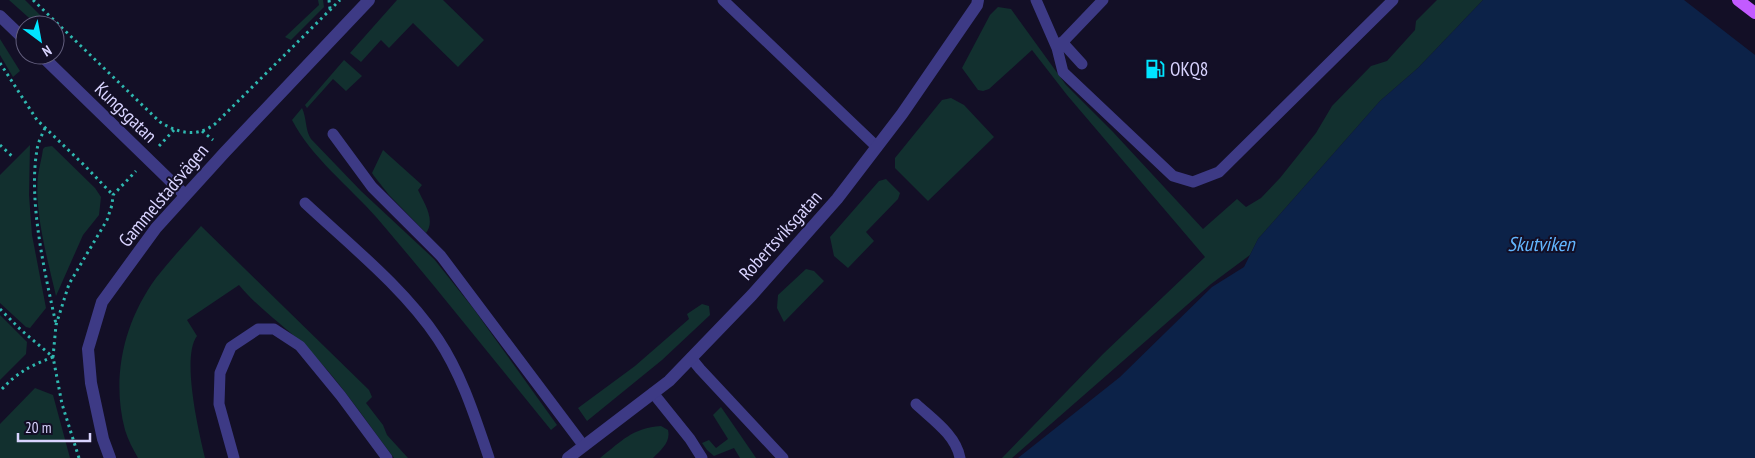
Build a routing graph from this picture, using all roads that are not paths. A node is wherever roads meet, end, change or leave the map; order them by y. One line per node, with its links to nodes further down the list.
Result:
1 (369, 0): 16 (street, Gammelstadsvägen)
2 (723, 0): 15 (lane)
3 (978, 0): 15 (street, Robertsviksgatan)
4 (1036, 0): 11 (lane)
5 (1103, 0): 11 (lane)
6 (1393, 0): 11 (lane)
7 (1738, 0): 8 (main road)
8 (1755, 13)
9 (0, 16): 10 (street)
10 (15, 30)
11 (1060, 45): 12 (lane)
12 (1082, 64)
13 (51, 65): 16 (street, Kungsgatan)
14 (333, 134): 21 (lane)
15 (877, 147): 18 (street, Robertsviksgatan)
16 (186, 196): 22 (street, Gammelstadsvägen)
17 (305, 203): 25 (lane)
18 (691, 358): 19 (street, Robertsviksgatan); 28 (lane)
19 (653, 393): 21 (street, Robertsviksgatan); 27 (lane)
20 (916, 404): 29 (lane)
21 (584, 445): 26 (street, Robertsviksgatan)
22 (110, 458)
23 (234, 458): 24 (lane)
24 (387, 458)
25 (489, 458)
26 (568, 458)
27 (702, 458)
28 (783, 458)
29 (960, 458)

